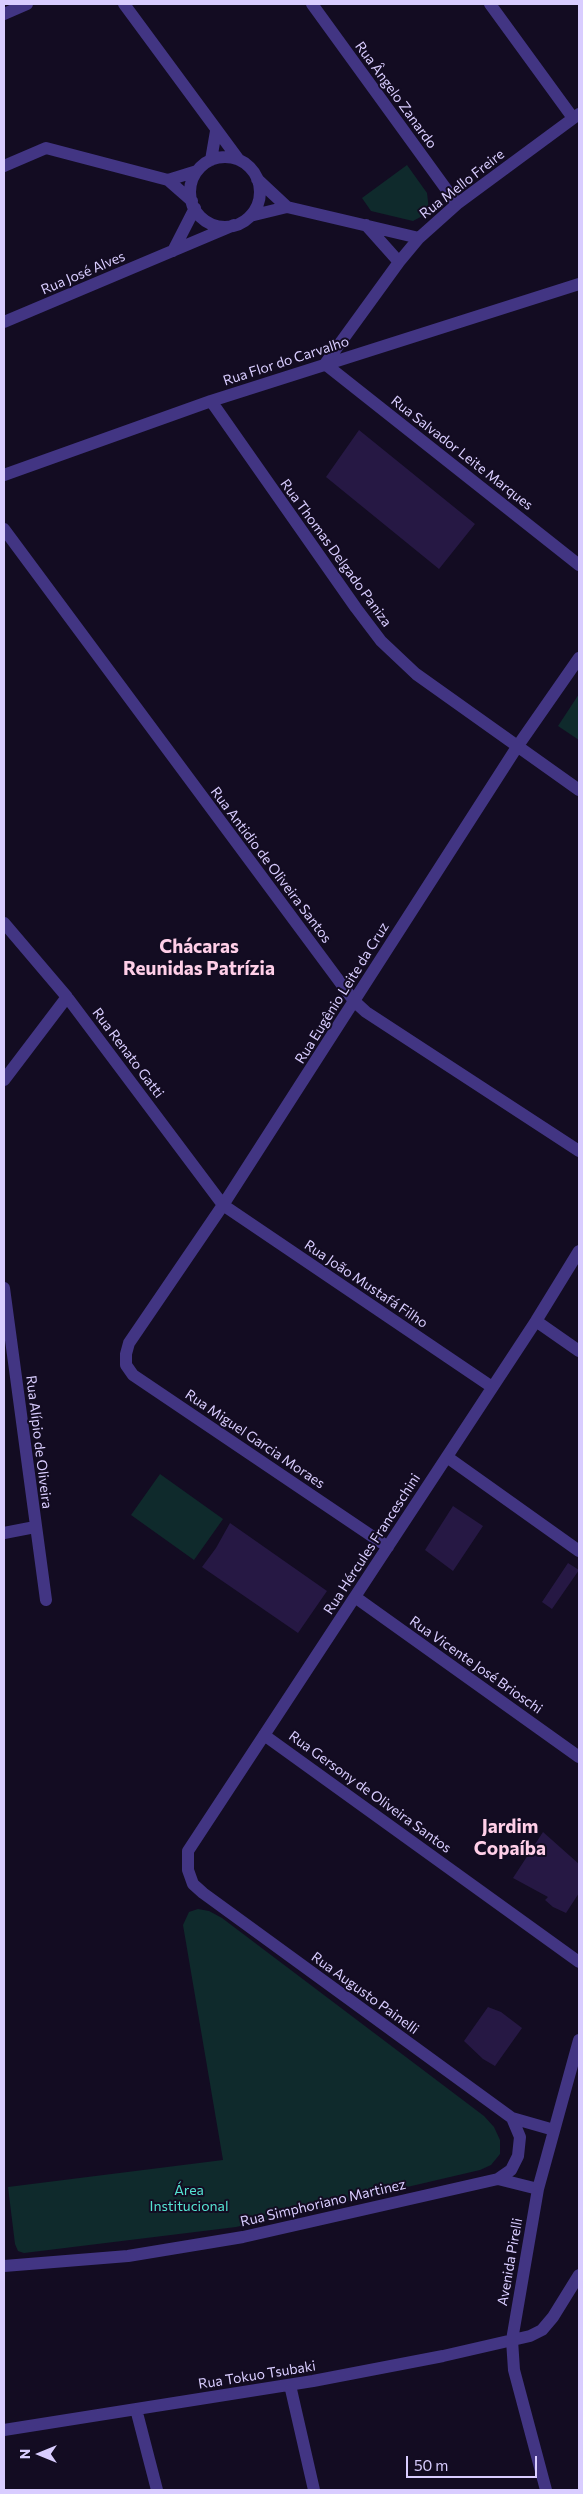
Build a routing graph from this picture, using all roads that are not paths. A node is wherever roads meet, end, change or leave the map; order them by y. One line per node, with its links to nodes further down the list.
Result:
1 (27, 4): 5 (street)
2 (124, 4): 7 (street)
3 (312, 4): 14 (street, Rua Ângelo Zanardo)
4 (490, 4): 6 (street)
5 (4, 14)
6 (576, 116): 14 (street, Rua Mello Freire)
7 (216, 131): 8 (street); 9 (street)
8 (211, 160): 9 (street); 11 (street)
9 (239, 160): 12 (street)
10 (4, 166): 13 (street)
11 (197, 171): 13 (street); 15 (street)
12 (257, 179): 16 (street); 17 (street)
13 (168, 180): 15 (street)
14 (457, 204): 20 (street, Rua Mello Freire)
15 (193, 205): 18 (street); 21 (street)
16 (287, 207): 17 (street); 19 (street)
17 (250, 216): 18 (street)
18 (234, 225): 21 (street, Rua José Alves)
19 (366, 225): 20 (street); 22 (street)
20 (419, 238): 22 (street, Rua Mello Freire)
21 (174, 251): 24 (street, Rua José Alves)
22 (399, 262): 25 (street, Rua Mello Freire)
23 (576, 288): 25 (street, Rua Flor do Carvalho)
24 (4, 322)
25 (325, 364): 26 (street, Rua Flor do Carvalho); 29 (street, Rua Salvador Leite Marques)
26 (211, 401): 27 (street, Rua Flor do Carvalho); 31 (street, Rua Thomas Delgado Paniza)
27 (4, 475)
28 (4, 529): 35 (street, Rua Antidio de Oliveira Santos)
29 (579, 565)
30 (579, 658): 31 (street, Rua Eugênio Leite da Cruz)
31 (517, 747): 32 (street, Rua Thomas Delgado Paniza); 35 (street, Rua Eugênio Leite da Cruz)
32 (579, 790)
33 (4, 923): 34 (street, Rua Renato Gatti)
34 (67, 997): 36 (street); 38 (street, Rua Renato Gatti)
35 (354, 1001): 37 (street, Rua Antidio de Oliveira Santos); 38 (street, Rua Eugênio Leite da Cruz)
36 (4, 1080)
37 (579, 1151)
38 (223, 1205): 42 (street, Rua Eugênio Leite da Cruz); 44 (street, Rua João Mustafá Filho)
39 (579, 1251): 41 (street, Rua Hércules Franceschini)
40 (4, 1288): 46 (street, Rua Alípio de Oliveira)
41 (536, 1321): 43 (street); 44 (street, Rua Hércules Franceschini)
42 (130, 1343): 48 (street, Rua Miguel Garcia Moraes)
43 (579, 1351)
44 (492, 1387): 45 (street, Rua Hércules Franceschini)
45 (447, 1457): 48 (street, Rua Hércules Franceschini); 49 (street)
46 (35, 1527): 47 (street); 51 (street, Rua Alípio de Oliveira)
47 (4, 1533)
48 (388, 1547): 50 (street, Rua Hércules Franceschini)
49 (579, 1551)
50 (355, 1597): 52 (street, Rua Hércules Franceschini); 53 (street, Rua Vicente José Brioschi)
51 (46, 1600)
52 (264, 1735): 54 (street, Rua Hércules Franceschini); 55 (street, Rua Gersony de Oliveira Santos)
53 (579, 1757)
54 (188, 1851): 57 (street, Rua Augusto Painelli)
55 (579, 1962)
56 (579, 2040): 58 (street, Avenida Pirelli)
57 (512, 2118): 58 (street, Rua Augusto Painelli); 59 (street)
58 (554, 2130): 60 (street, Avenida Pirelli)
59 (498, 2180): 60 (street, Rua Simphoriano Martinez); 61 (street, Rua Simphoriano Martinez)
60 (538, 2189): 63 (street, Avenida Pirelli)
61 (4, 2266)
62 (579, 2275): 63 (street, Rua Tokuo Tsubaki)
63 (512, 2340): 64 (street, Rua Tokuo Tsubaki); 69 (street, Avenida Pirelli)
64 (290, 2385): 65 (street, Rua Tokuo Tsubaki); 68 (street)
65 (136, 2410): 66 (street, Rua Tokuo Tsubaki); 67 (street)
66 (4, 2430)
67 (157, 2490)
68 (314, 2490)
69 (546, 2490)

